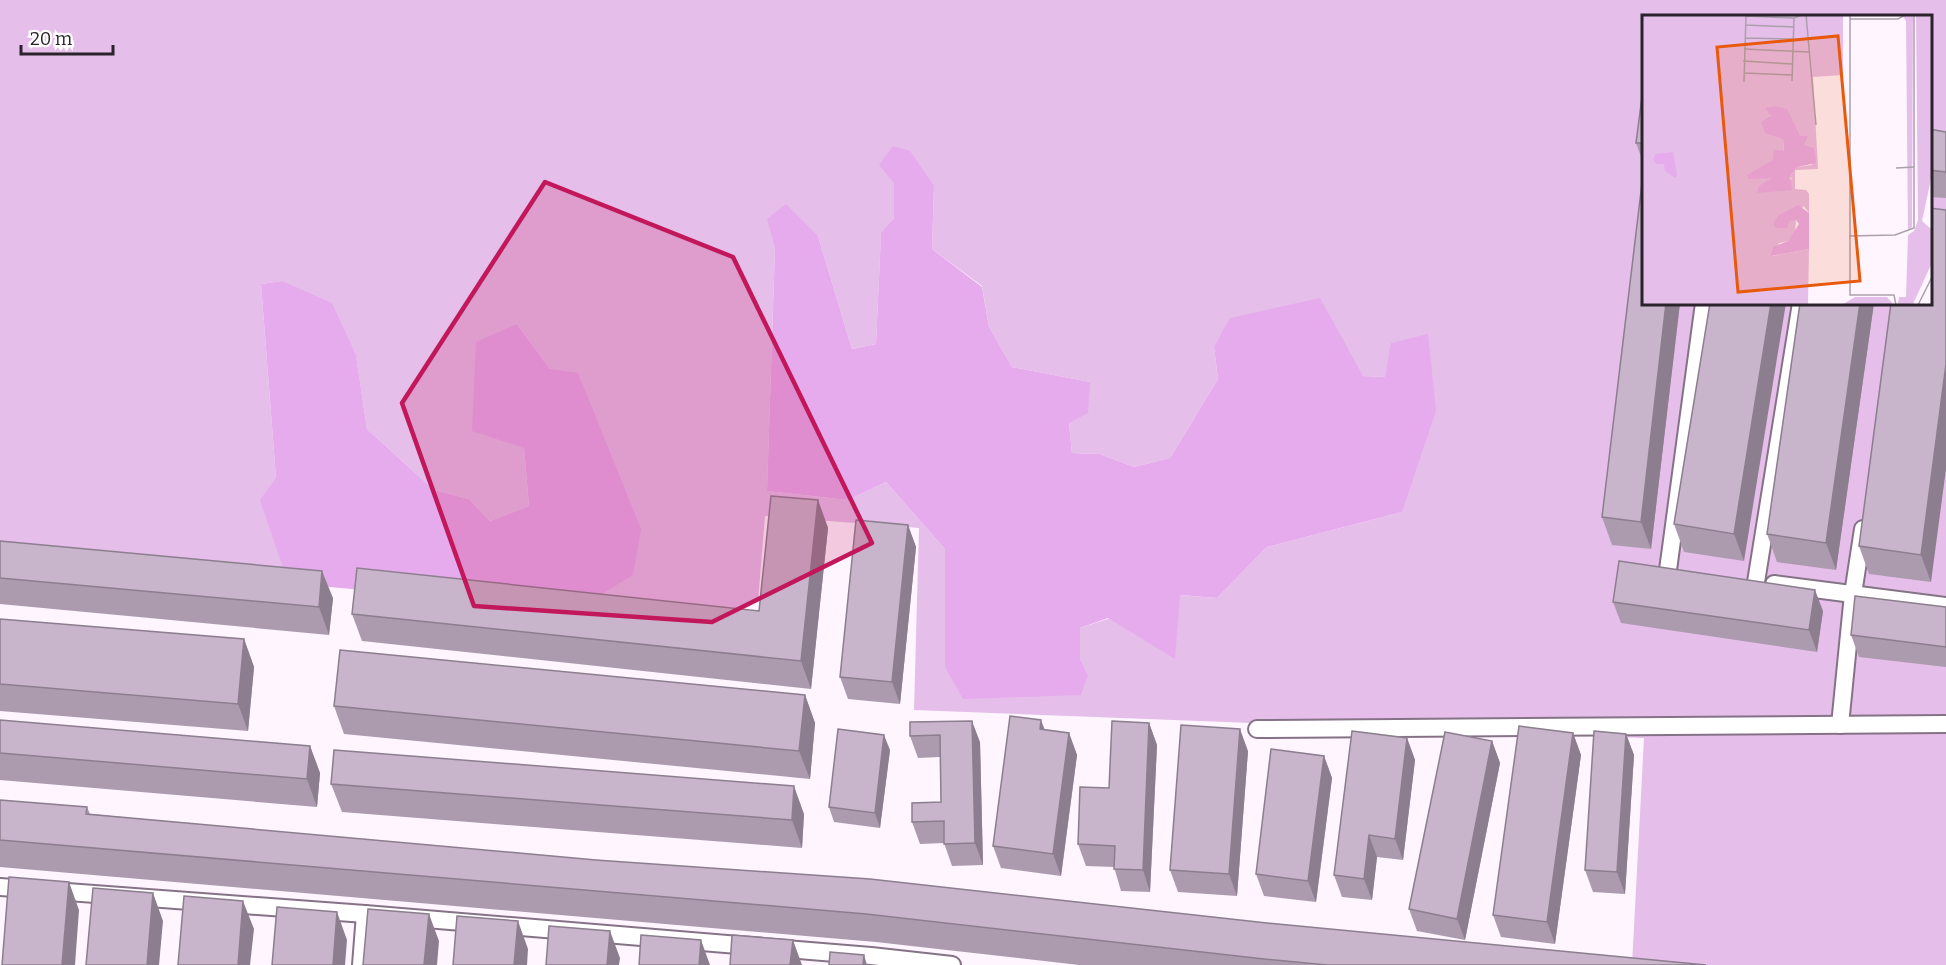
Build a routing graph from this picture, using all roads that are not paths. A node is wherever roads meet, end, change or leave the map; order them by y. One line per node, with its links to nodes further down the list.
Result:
1 (1704, 304): 4 (lane)
2 (1801, 304): 5 (lane)
3 (1865, 513): 5 (lane)
4 (1668, 570)
5 (1853, 594): 6 (lane); 8 (lane)
6 (1946, 606)
7 (1946, 724): 8 (lane)
8 (1840, 725): 9 (lane)
9 (1257, 729)
10 (0, 887): 11 (lane)
11 (365, 914): 12 (lane); 13 (lane)
12 (361, 965)
13 (952, 965)

